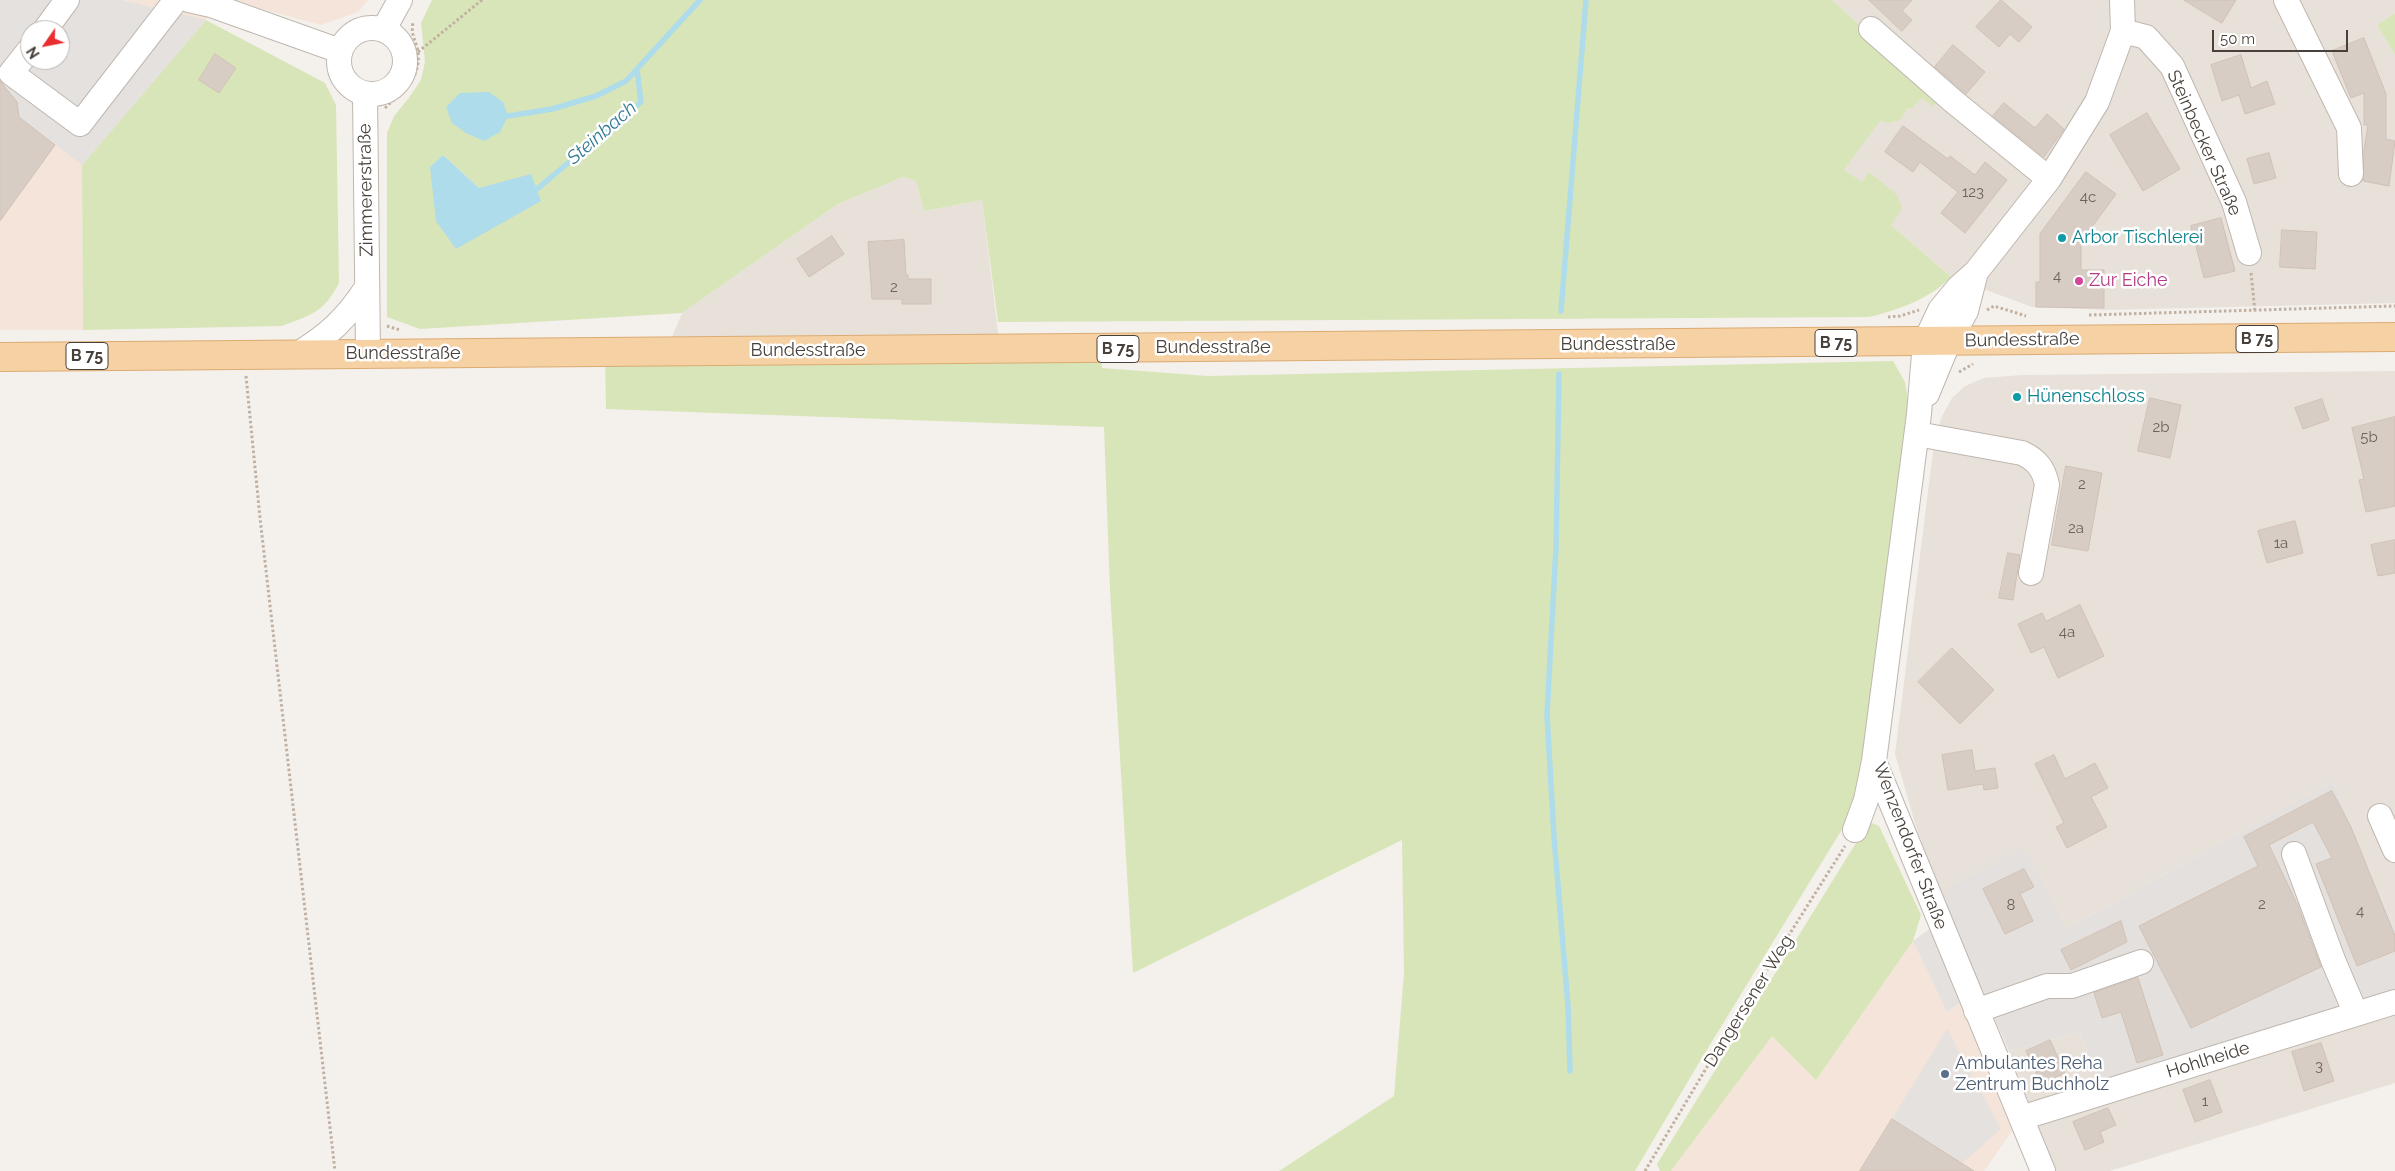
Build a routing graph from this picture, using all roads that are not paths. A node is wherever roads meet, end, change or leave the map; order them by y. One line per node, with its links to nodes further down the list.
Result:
1 (67, 0): 7 (street)
2 (176, 0): 12 (street)
3 (189, 0): 11 (street)
4 (2122, 0): 10 (street)
5 (2286, 0): 14 (street)
6 (407, 8): 9 (street)
7 (52, 20)
8 (1871, 28): 15 (street)
9 (384, 29): 11 (street); 13 (street)
10 (2123, 31): 15 (street); 16 (street, Steinbecker Straße)
11 (340, 51): 13 (street)
12 (20, 62)
13 (365, 94): 17 (street, Zimmererstraße)
14 (2351, 174)
15 (2049, 179): 19 (street)
16 (2249, 253)
17 (367, 287): 20 (street, Zimmererstraße); 21 (street)
18 (2395, 337): 19 (main road, Bundesstraße / B 75)
19 (1937, 341): 20 (main road, Bundesstraße / B 75); 23 (street, Wenzendorfer Straße)
20 (368, 354): 21 (main road, Bundesstraße / B 75)
21 (296, 355): 22 (main road, Bundesstraße / B 75)
22 (0, 357)
23 (1918, 424): 24 (street); 25 (street, Wenzendorfer Straße)
24 (2031, 573)
25 (1874, 761): 27 (street); 32 (street, Wenzendorfer Straße)
26 (2380, 816): 28 (street)
27 (1852, 835)
28 (2395, 850)
29 (2294, 854): 33 (street)
30 (2141, 962): 32 (street)
31 (2395, 1002): 33 (street, Hohlheide)
32 (1976, 1011): 34 (street, Wenzendorfer Straße)
33 (2356, 1014): 34 (street, Hohlheide)
34 (2021, 1118): 35 (street, Wenzendorfer Straße)
35 (2043, 1171)

